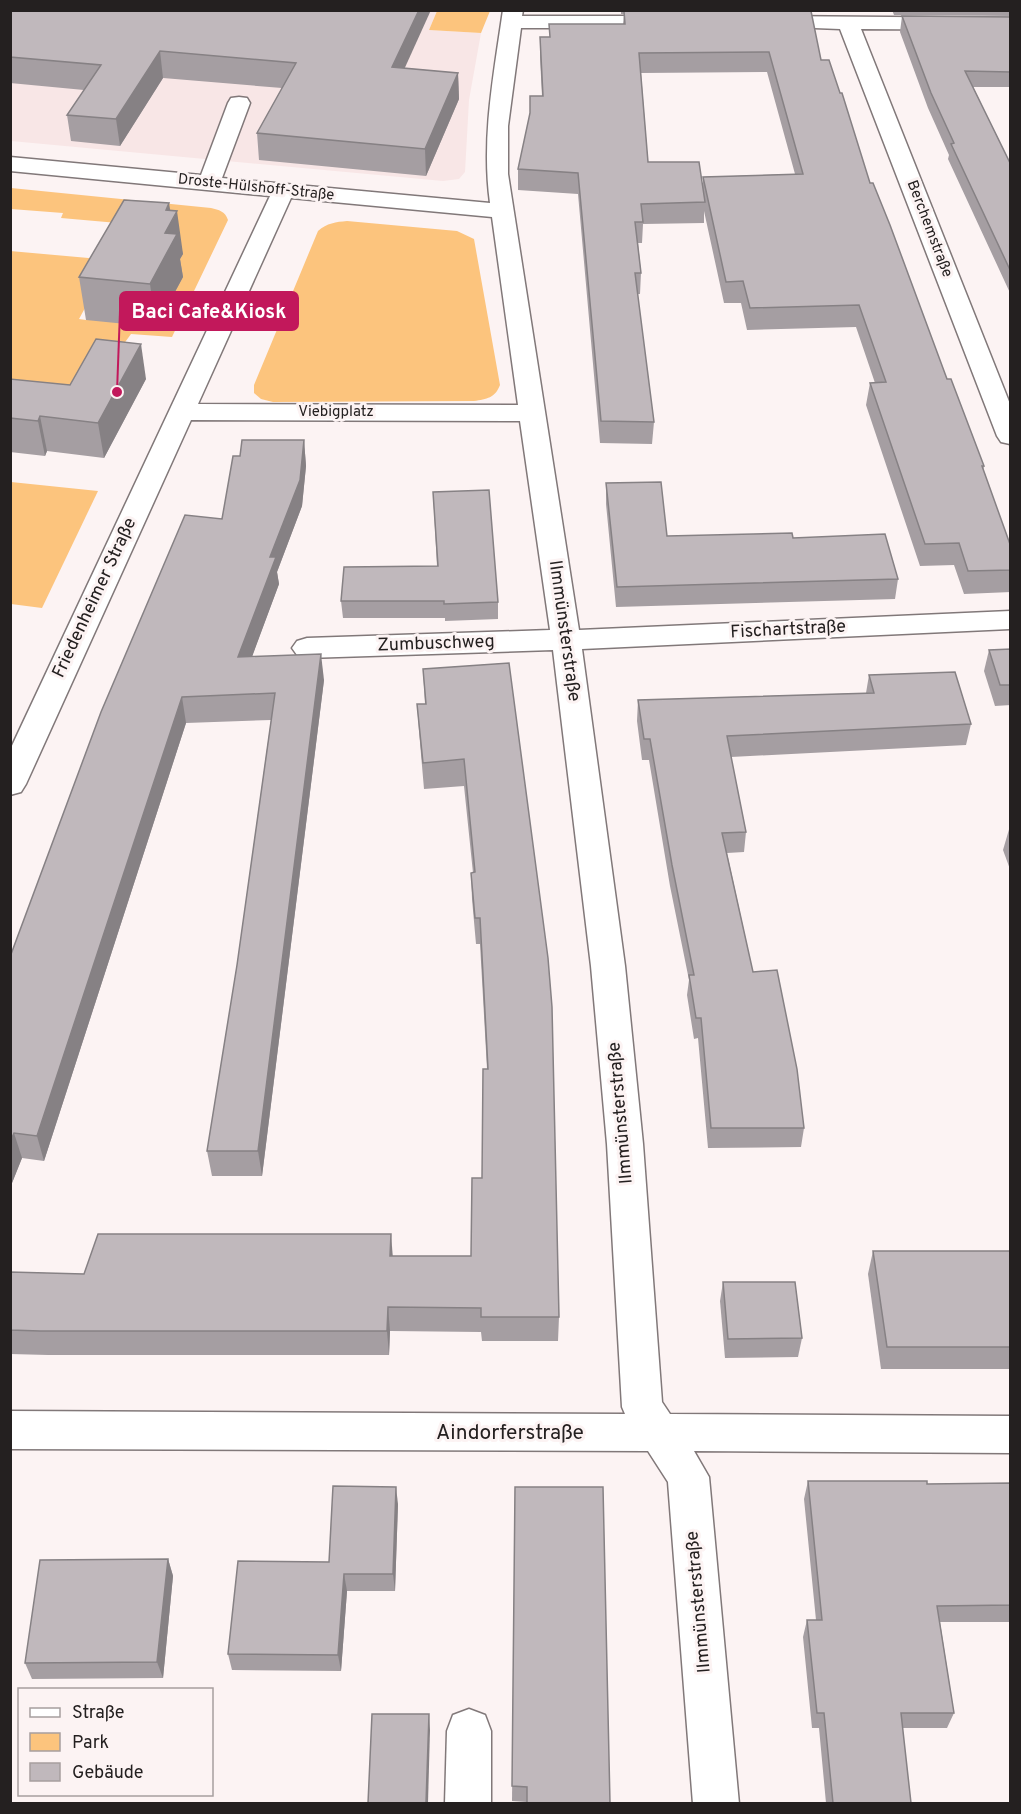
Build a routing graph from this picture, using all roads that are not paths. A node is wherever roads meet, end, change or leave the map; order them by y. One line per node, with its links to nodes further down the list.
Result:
1 (512, 16): 2 (street); 10 (street)
2 (682, 22)
3 (752, 22): 4 (street)
4 (848, 22): 5 (street); 13 (street, Berchemstraße)
5 (1011, 24)
6 (239, 103): 8 (street)
7 (10, 164): 8 (street, Droste-Hülshoff-Straße)
8 (208, 183): 9 (street, Droste-Hülshoff-Straße)
9 (284, 190): 10 (street, Droste-Hülshoff-Straße); 11 (street)
10 (502, 211): 12 (street)
11 (180, 412): 12 (street, Viebigplatz); 17 (street, Friedenheimer Straße)
12 (532, 413): 15 (street, Ilmmünsterstraße)
13 (1011, 436)
14 (1011, 620): 15 (street, Fischartstraße)
15 (566, 640): 16 (street, Zumbuschweg); 20 (street, Ilmmünsterstraße)
16 (307, 648)
17 (25, 717): 18 (street, Friedenheimer Straße)
18 (10, 784)
19 (10, 1430): 20 (street, Aindorferstraße)
20 (660, 1434): 21 (street, Aindorferstraße); 24 (street, Ilmmünsterstraße)
21 (1011, 1434)
22 (469, 1731): 23 (street)
23 (468, 1803)
24 (716, 1803)

